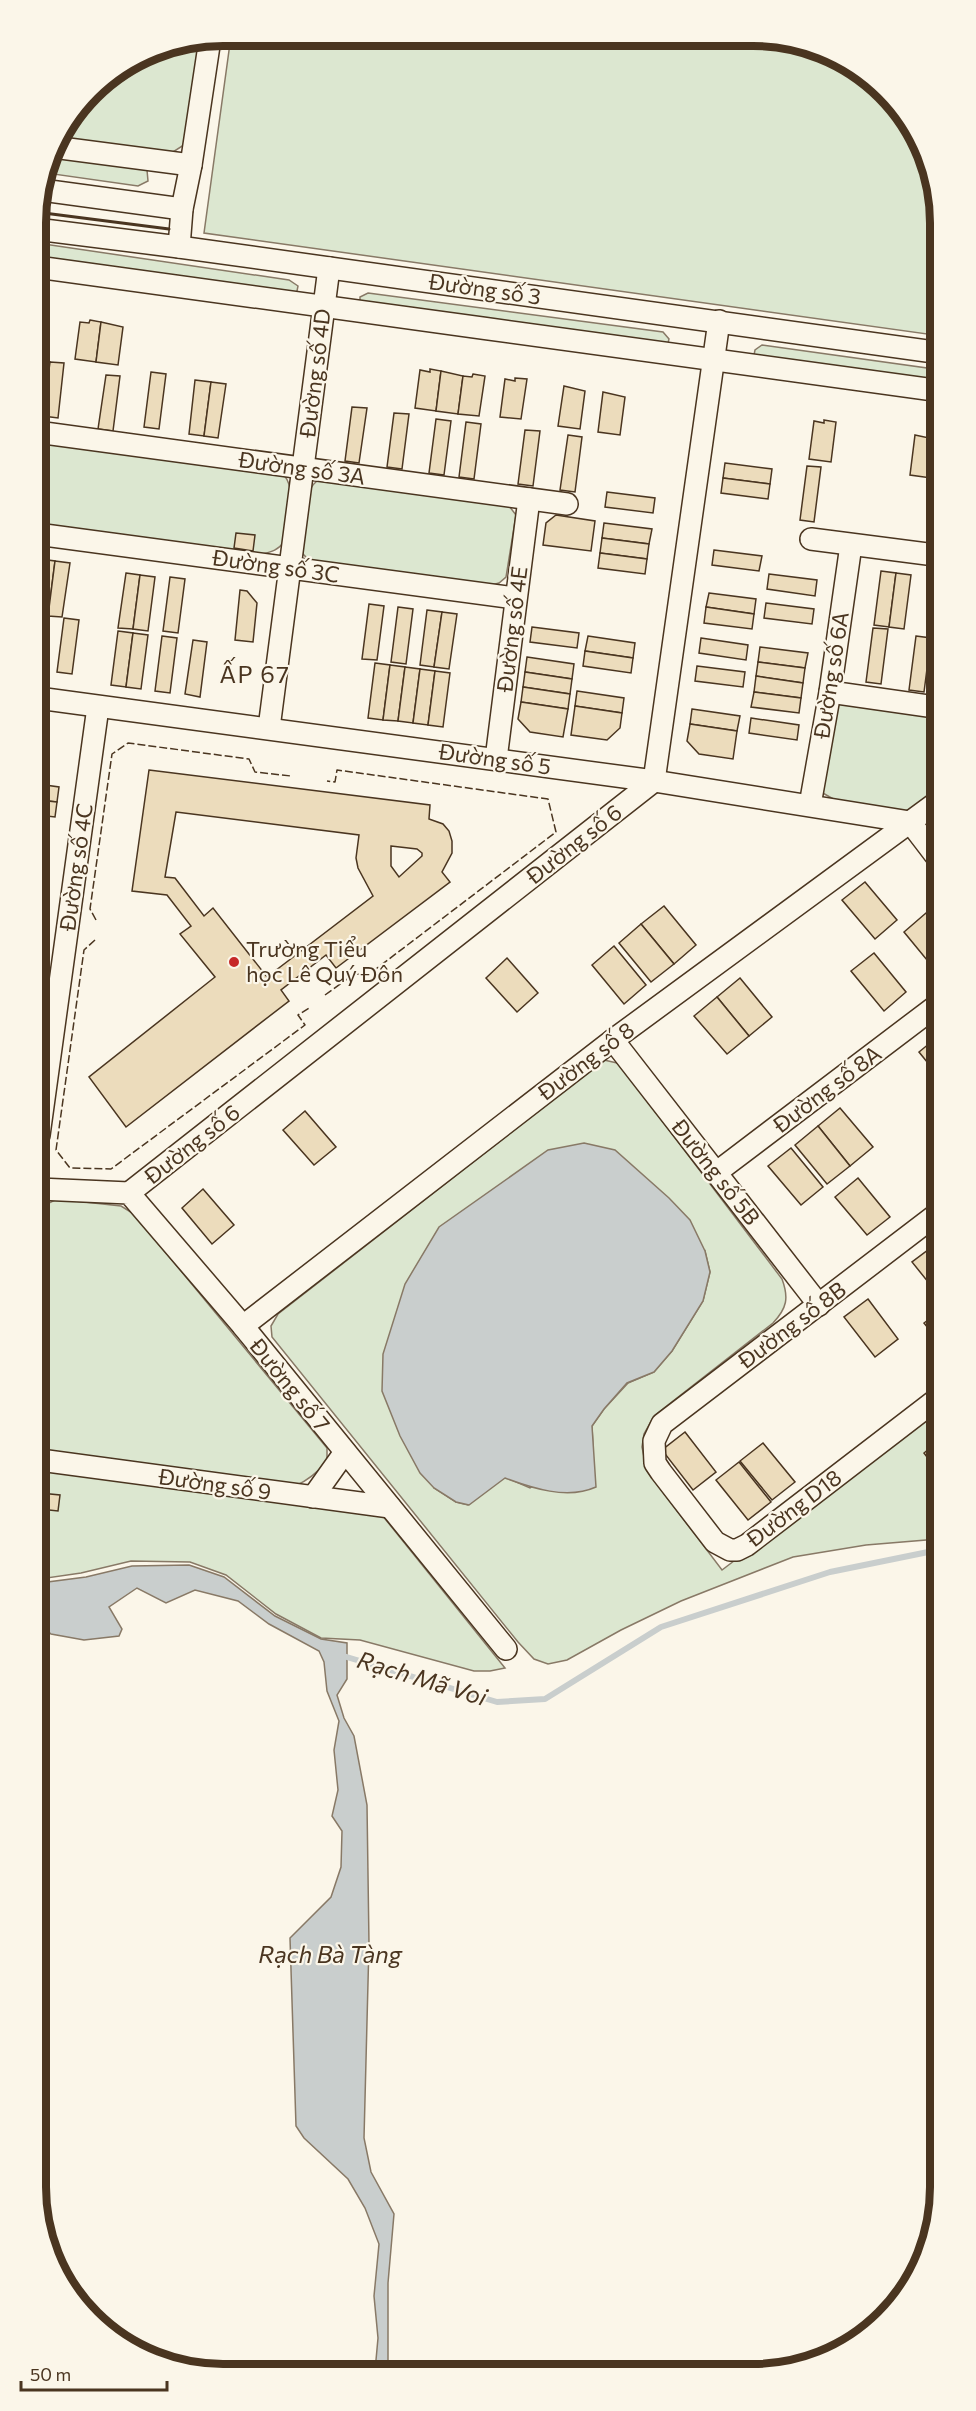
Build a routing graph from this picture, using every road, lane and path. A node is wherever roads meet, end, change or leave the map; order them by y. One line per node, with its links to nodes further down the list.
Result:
1 (209, 48): 3 (street)
2 (63, 148): 3 (street)
3 (192, 165): 5 (street)
4 (50, 191): 5 (street)
5 (182, 209): 7 (street)
6 (47, 230): 7 (street, Đường số 3)
7 (179, 247): 9 (street, Đường số 3)
8 (47, 268): 10 (street, Đường số 3)
9 (329, 268): 10 (street, Đường số 4D); 11 (street, Đường số 3)
10 (323, 308): 13 (street, Đường số 3); 16 (street, Đường số 4D)
11 (719, 321): 12 (street, Đường số 3); 13 (street)
12 (930, 351)
13 (713, 358): 14 (street, Đường số 3); 31 (street)
14 (930, 389)
15 (47, 433): 16 (street, Đường số 3A)
16 (304, 469): 17 (street, Đường số 3A); 23 (street, Đường số 4D)
17 (529, 499): 18 (street, Đường số 3A); 24 (street, Đường số 4E)
18 (567, 504)
19 (47, 535): 23 (street, Đường số 3C)
20 (811, 539): 21 (street)
21 (851, 545): 22 (street); 25 (street, Đường số 6A)
22 (930, 554)
23 (291, 568): 24 (street, Đường số 3C); 29 (street, Đường số 4D)
24 (515, 598): 30 (street, Đường số 4E)
25 (830, 692): 27 (street); 32 (street, Đường số 6A)
26 (47, 699): 28 (street, Đường số 5)
27 (930, 706)
28 (98, 707): 29 (street, Đường số 5); 37 (street, Đường số 4C)
29 (269, 728): 30 (street, Đường số 5)
30 (496, 759): 31 (street, Đường số 5)
31 (654, 781): 32 (street, Đường số 5); 41 (street, Đường số 6)
32 (810, 805): 34 (street, Đường số 5)
33 (930, 808): 34 (street, Đường số 8)
34 (910, 822): 35 (street); 38 (street, Đường số 8)
35 (930, 848)
36 (930, 1011): 39 (street, Đường số 8A)
37 (47, 1023)
38 (613, 1040): 39 (street, Đường số 5B); 44 (street, Đường số 8)
39 (717, 1172): 43 (street, Đường số 5B)
40 (47, 1190): 41 (street)
41 (129, 1193): 44 (street, Đường số 7)
42 (929, 1220): 43 (street, Đường số 8B)
43 (819, 1305): 46 (street, Đường số 8B)
44 (243, 1326): 47 (street, Đường số 7)
45 (929, 1405): 46 (street, Đường D18)
46 (654, 1441)
47 (345, 1452): 49 (street); 50 (street, Đường số 7)
48 (47, 1461): 49 (street, Đường số 9)
49 (313, 1497): 50 (street, Đường số 9)
50 (390, 1507): 51 (street, Đường số 7)
51 (506, 1649)

